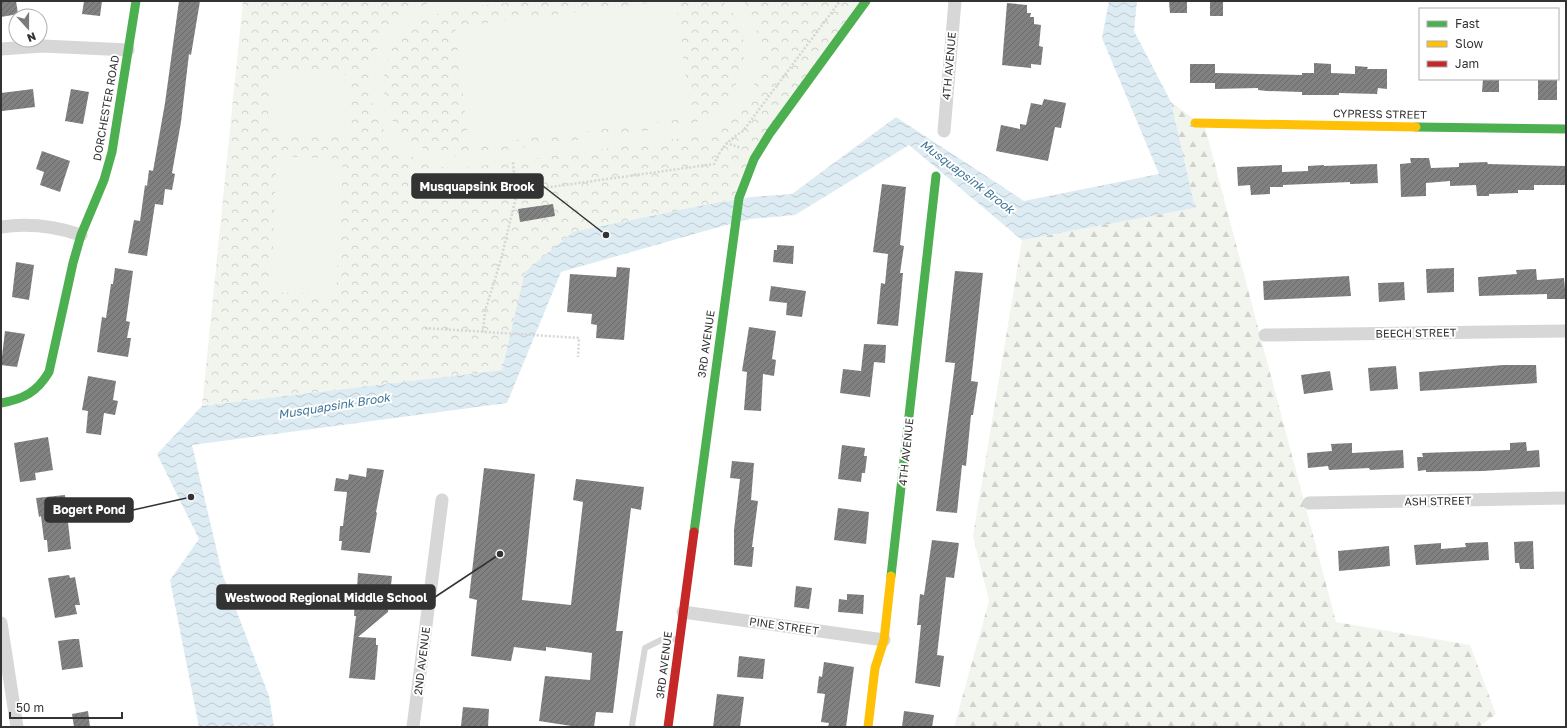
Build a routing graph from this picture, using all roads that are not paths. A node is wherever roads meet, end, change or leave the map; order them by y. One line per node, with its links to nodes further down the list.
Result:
1 (136, 1): 5 (street, DORCHESTER ROAD)
2 (866, 1): 18 (street, 3RD AVENUE)
3 (955, 1): 8 (street, 4TH AVENUE)
4 (1, 49): 5 (street)
5 (128, 50): 11 (street, DORCHESTER ROAD)
6 (1194, 123): 7 (street, CYPRESS STREET)
7 (1566, 129)
8 (944, 131)
9 (936, 176): 21 (street, 4TH AVENUE)
10 (1, 228): 11 (street)
11 (81, 235): 14 (street, DORCHESTER ROAD)
12 (1566, 331): 13 (street, BEECH STREET)
13 (1266, 336)
14 (1, 403)
15 (1566, 498): 17 (street, ASH STREET)
16 (442, 500): 23 (street, 2ND AVENUE)
17 (1309, 503)
18 (683, 612): 20 (street, 3RD AVENUE); 21 (street, PINE STREET)
19 (1, 623): 22 (street)
20 (679, 639): 24 (lane); 25 (street, 3RD AVENUE)
21 (884, 640): 26 (street, 4TH AVENUE)
22 (17, 727)
23 (413, 727)
24 (633, 727)
25 (668, 727)
26 (868, 727)

